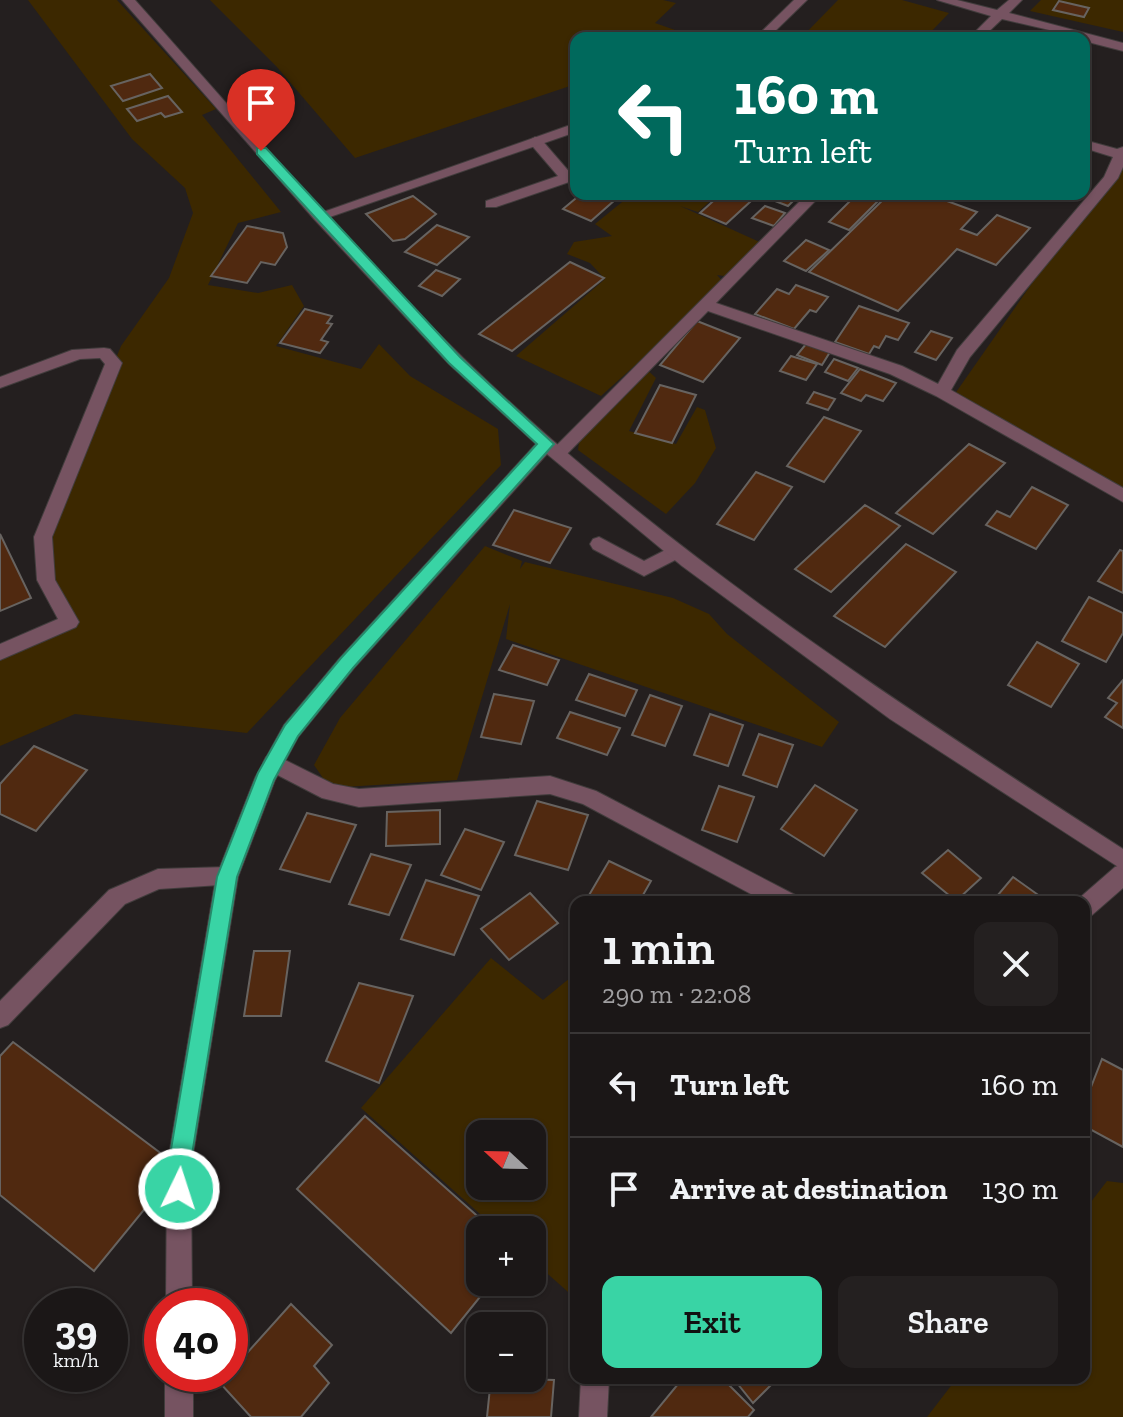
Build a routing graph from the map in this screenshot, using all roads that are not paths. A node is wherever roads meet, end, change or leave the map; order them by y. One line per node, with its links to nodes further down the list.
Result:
1 (128, 0): 17 (street)
2 (801, 0): 6 (street)
3 (943, 0): 5 (street)
4 (1016, 0): 5 (street)
5 (999, 16): 7 (street); 8 (street)
6 (767, 32)
7 (982, 32)
8 (1063, 32)
9 (1090, 39): 10 (street)
10 (1123, 47)
11 (570, 129): 12 (street)
12 (535, 141): 16 (street); 17 (street)
13 (1090, 145): 14 (street)
14 (1122, 153): 20 (street)
15 (809, 200): 18 (street)
16 (491, 204)
17 (319, 216): 21 (street)
18 (704, 304): 20 (street); 21 (street)
19 (0, 383): 25 (street)
20 (942, 392): 22 (street)
21 (552, 449): 24 (street); 26 (street)
22 (1123, 496)
23 (599, 544): 24 (street)
24 (677, 551): 27 (street)
25 (0, 652)
26 (273, 763): 29 (street); 30 (street)
27 (1123, 861)
28 (1123, 874): 31 (street)
29 (227, 877): 32 (street); 33 (street)
30 (776, 896)
31 (1090, 903)
32 (0, 1017)
33 (179, 1288)
34 (595, 1384): 37 (street)
35 (179, 1392): 36 (street)
36 (179, 1417)
37 (593, 1417)

